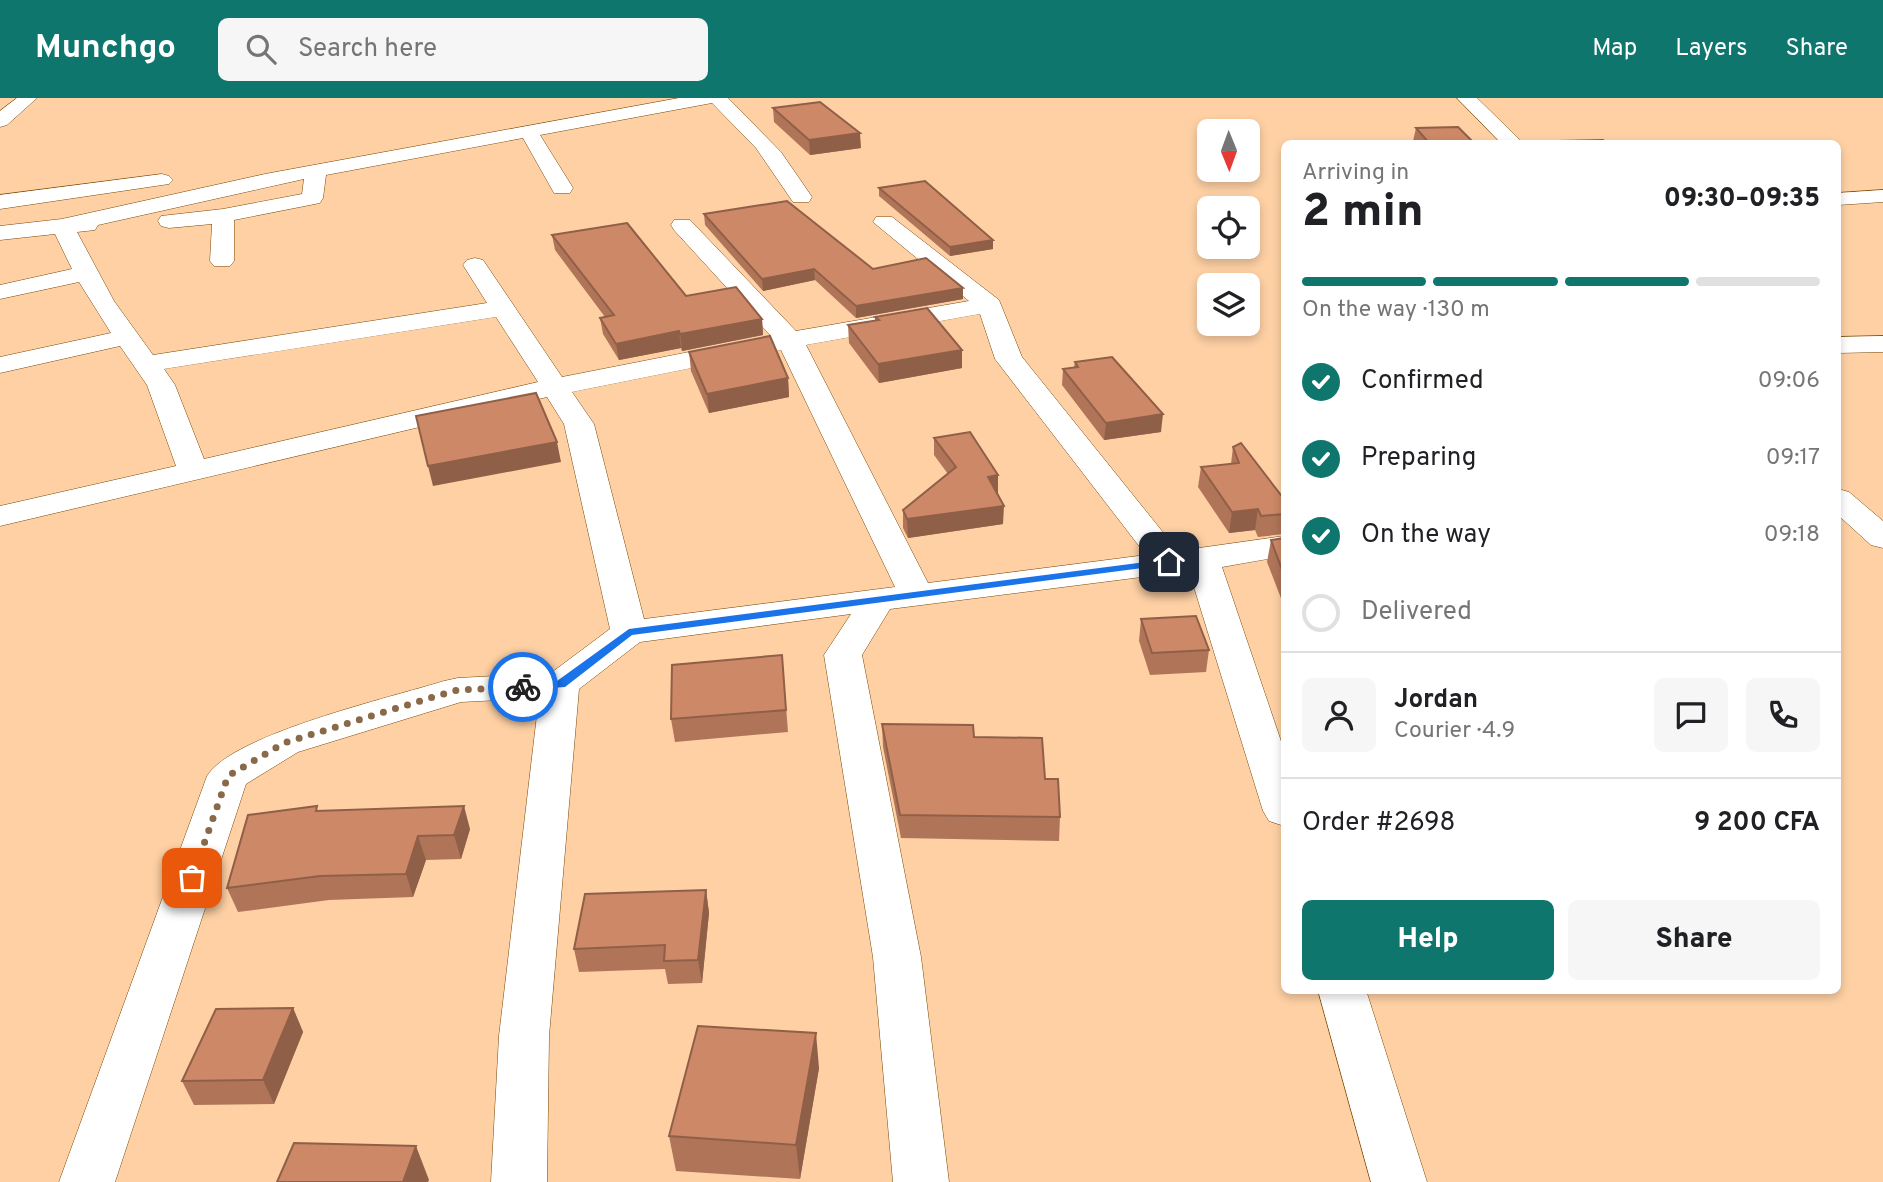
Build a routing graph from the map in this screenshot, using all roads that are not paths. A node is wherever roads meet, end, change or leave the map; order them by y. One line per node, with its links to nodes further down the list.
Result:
1 (27, 98): 6 (street)
2 (604, 98): 14 (street)
3 (709, 98): 7 (street)
4 (716, 98): 12 (street)
5 (1466, 98): 8 (street)
6 (0, 121)
7 (528, 131): 9 (street); 10 (street)
8 (1510, 140)
9 (316, 170): 15 (street); 18 (street)
10 (562, 188)
11 (1883, 196): 13 (street)
12 (801, 197)
13 (1841, 199)
14 (2, 200)
15 (223, 216): 18 (street); 20 (street)
16 (884, 222): 24 (street)
17 (682, 225): 27 (street)
18 (62, 226): 19 (street); 22 (street)
19 (0, 233)
20 (222, 261)
21 (475, 265): 25 (street)
22 (87, 273): 23 (street); 26 (street)
23 (0, 292)
24 (990, 305): 27 (street); 38 (street)
25 (505, 307): 30 (street); 32 (street)
26 (127, 337): 30 (street); 31 (street)
27 (790, 340): 32 (street); 39 (street)
28 (1883, 344): 29 (street)
29 (1841, 345)
30 (146, 364): 33 (street)
31 (0, 365)
32 (554, 387): 33 (street); 40 (street)
33 (193, 470): 35 (street)
34 (1841, 502): 36 (street)
35 (0, 516)
36 (1883, 538)
37 (1281, 546): 38 (street)
38 (1186, 561): 39 (street); 42 (street)
39 (897, 597): 40 (street); 46 (street)
40 (629, 632): 41 (street)
41 (560, 685): 44 (street); 45 (street)
42 (1281, 803)
43 (1343, 994): 47 (street)
44 (87, 1182)
45 (519, 1182)
46 (921, 1182)
47 (1399, 1182)

